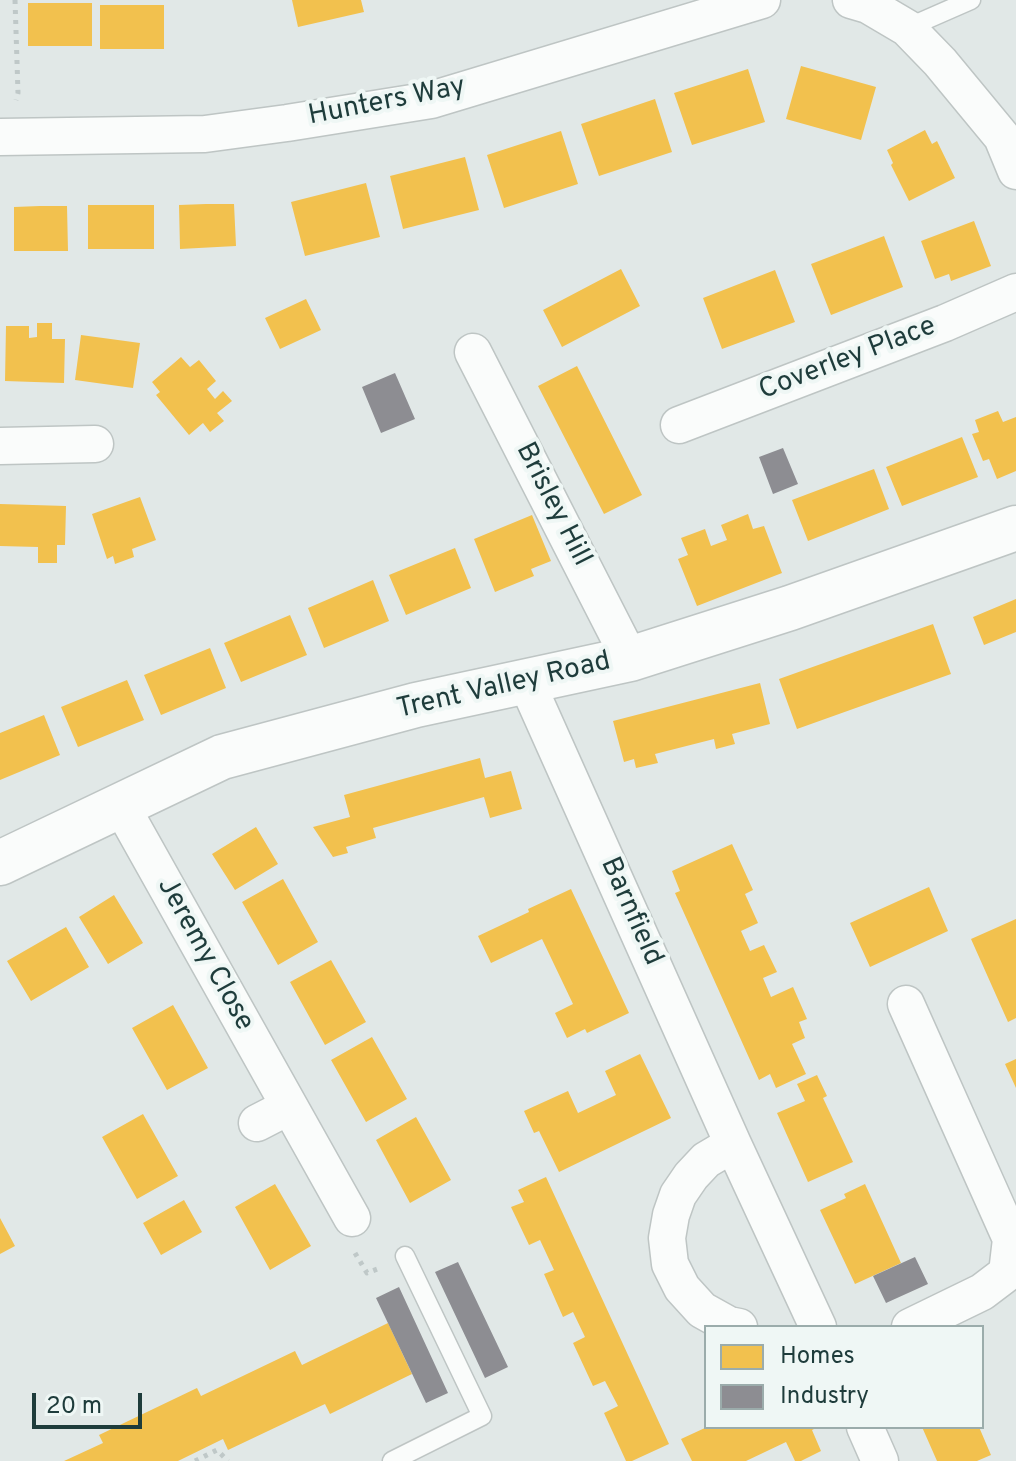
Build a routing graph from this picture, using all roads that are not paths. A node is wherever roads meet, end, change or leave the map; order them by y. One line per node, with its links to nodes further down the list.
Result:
1 (762, 0): 5 (street, Hunters Way)
2 (851, 0): 4 (street)
3 (971, 0): 4 (lane)
4 (907, 28): 6 (street)
5 (4, 137)
6 (1016, 171)
7 (1016, 292): 9 (street, Coverley Place)
8 (473, 352): 13 (street, Brisley Hill)
9 (679, 425)
10 (95, 444): 11 (street)
11 (0, 446)
12 (1016, 528): 13 (street, Trent Valley Road)
13 (630, 659): 14 (street, Trent Valley Road)
14 (526, 681): 15 (street, Trent Valley Road); 20 (street, Barnfield)
15 (120, 804): 16 (street, Trent Valley Road); 18 (street, Jeremy Close)
16 (0, 863)
17 (906, 1004): 25 (street)
18 (288, 1107): 19 (street); 21 (street, Jeremy Close)
19 (257, 1123)
20 (733, 1144): 23 (street); 24 (street, Barnfield)
21 (352, 1218)
22 (405, 1256): 27 (lane)
23 (729, 1325)
24 (809, 1325)
25 (914, 1325)
26 (866, 1429): 28 (street)
27 (392, 1461)
28 (880, 1461)

